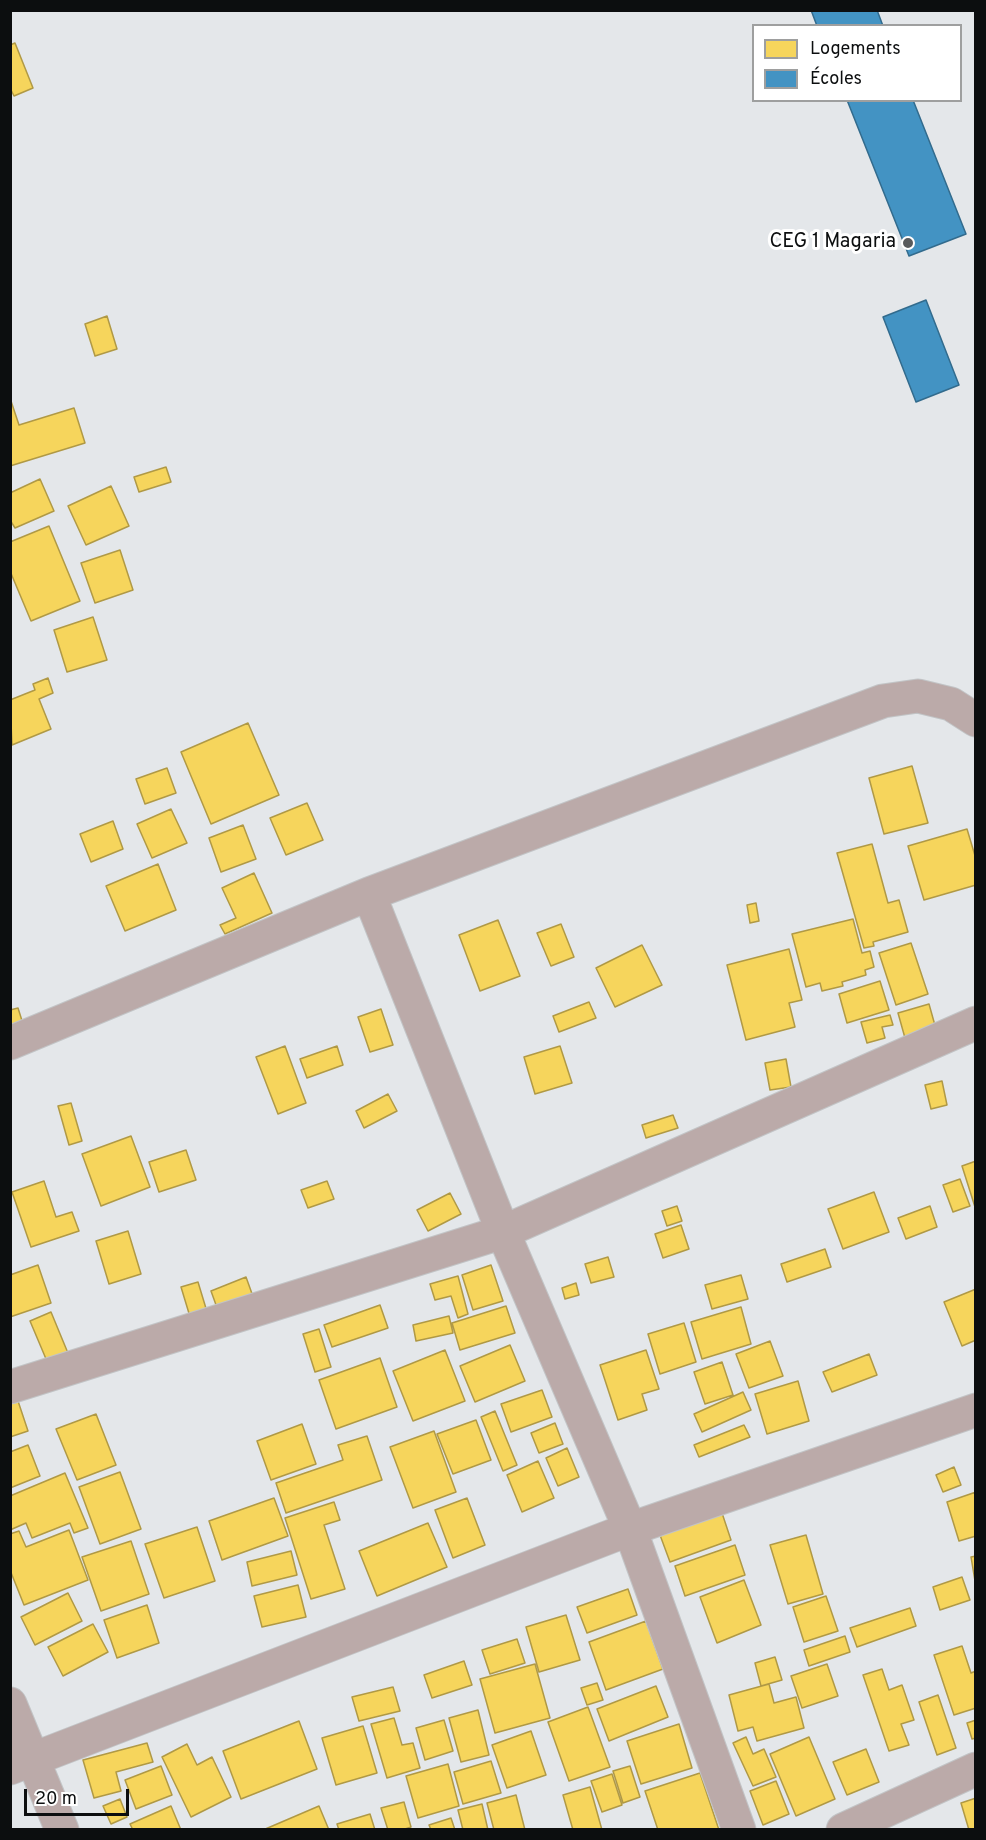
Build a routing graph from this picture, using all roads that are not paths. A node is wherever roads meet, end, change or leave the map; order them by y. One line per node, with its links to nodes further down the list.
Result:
1 (975, 720): 2 (street)
2 (369, 894): 4 (street); 5 (street)
3 (975, 1023): 5 (street)
4 (10, 1043)
5 (503, 1232): 6 (street); 8 (street)
6 (10, 1387)
7 (975, 1410): 8 (street)
8 (630, 1529): 10 (street); 13 (street)
9 (10, 1704): 10 (street)
10 (22, 1763): 12 (street)
11 (975, 1769): 14 (street)
12 (62, 1830)
13 (739, 1830)
14 (843, 1830)

